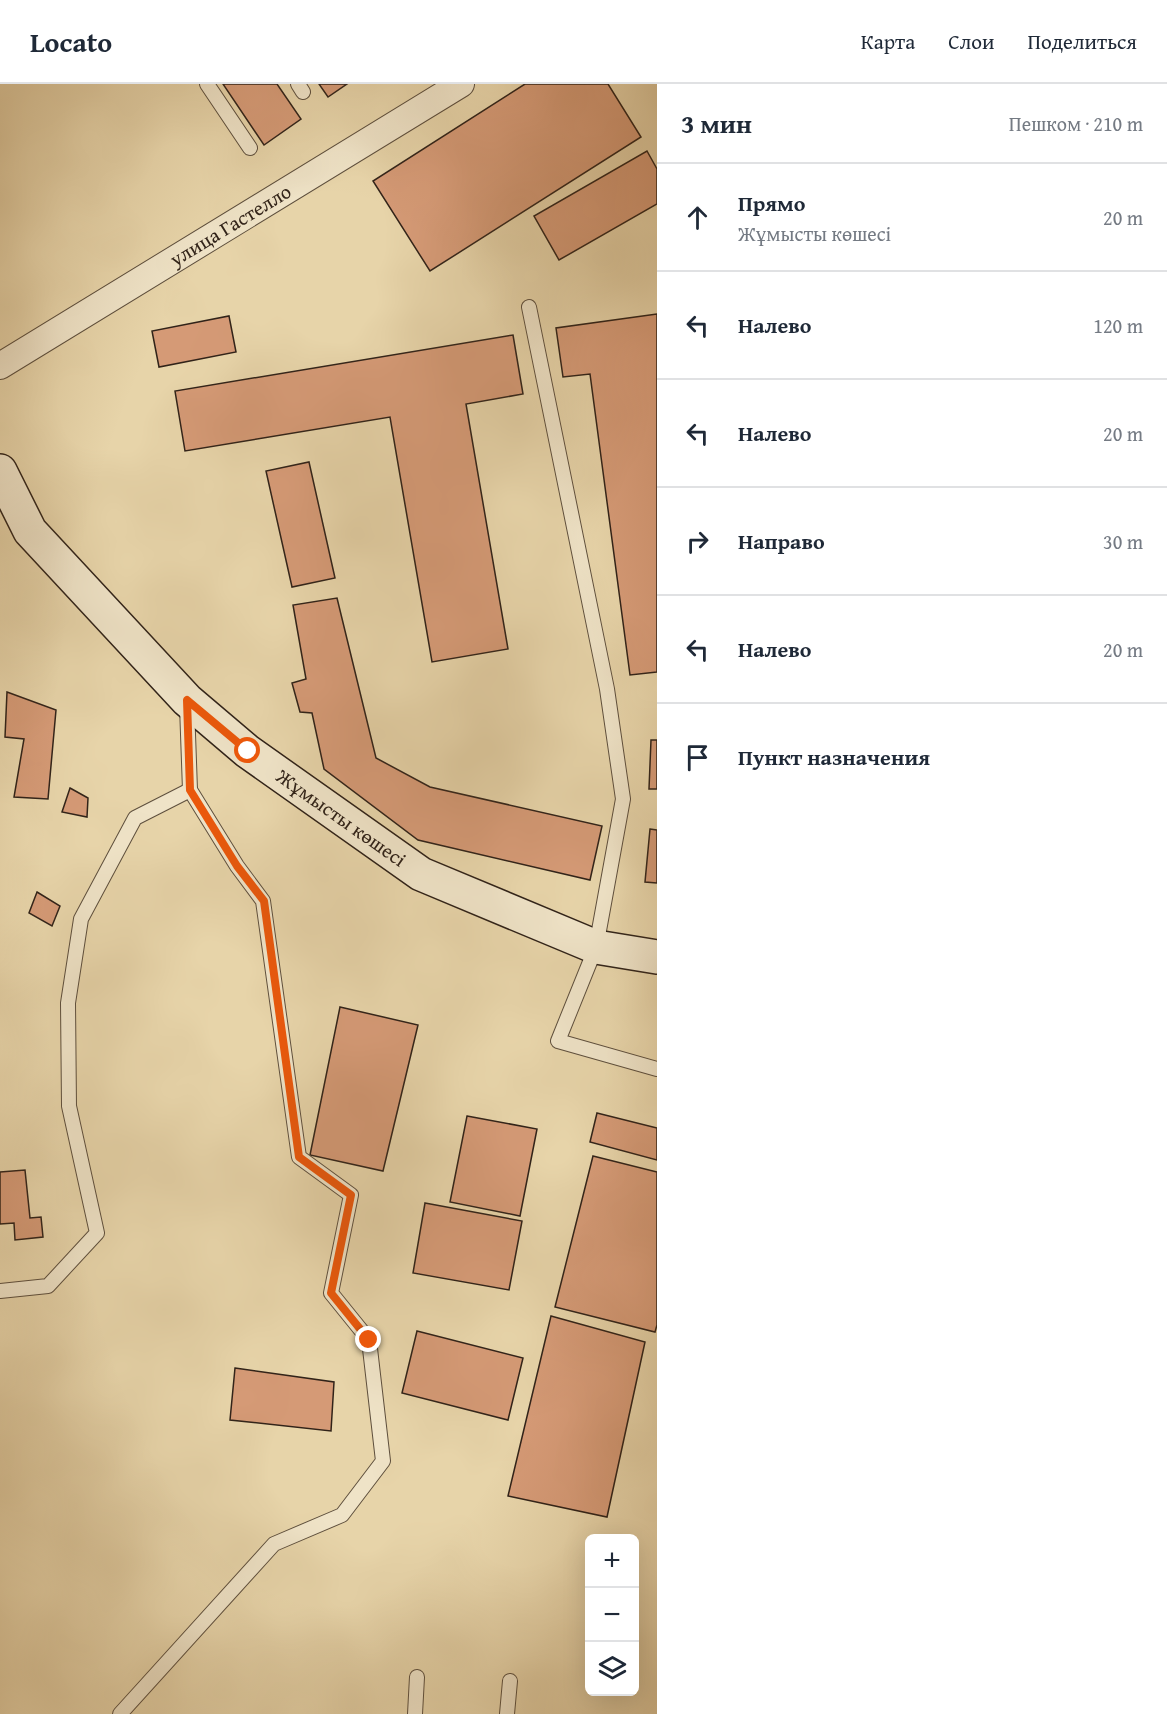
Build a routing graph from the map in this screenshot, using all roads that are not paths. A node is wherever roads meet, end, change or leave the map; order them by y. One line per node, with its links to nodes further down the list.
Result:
1 (207, 84): 3 (lane)
2 (461, 84): 5 (street, улица Гастелло)
3 (250, 148)
4 (529, 307): 9 (lane)
5 (0, 366)
6 (0, 471): 7 (main road, Жұмысты көшесі)
7 (187, 700): 8 (lane); 9 (main road, Жұмысты көшесі)
8 (190, 790): 12 (lane); 15 (lane)
9 (596, 947): 10 (main road, Жұмысты көшесі); 11 (lane)
10 (657, 957)
11 (657, 1069)
12 (0, 1291)
13 (417, 1677): 16 (lane)
14 (510, 1681): 17 (lane)
15 (120, 1714)
16 (415, 1714)
17 (507, 1714)

